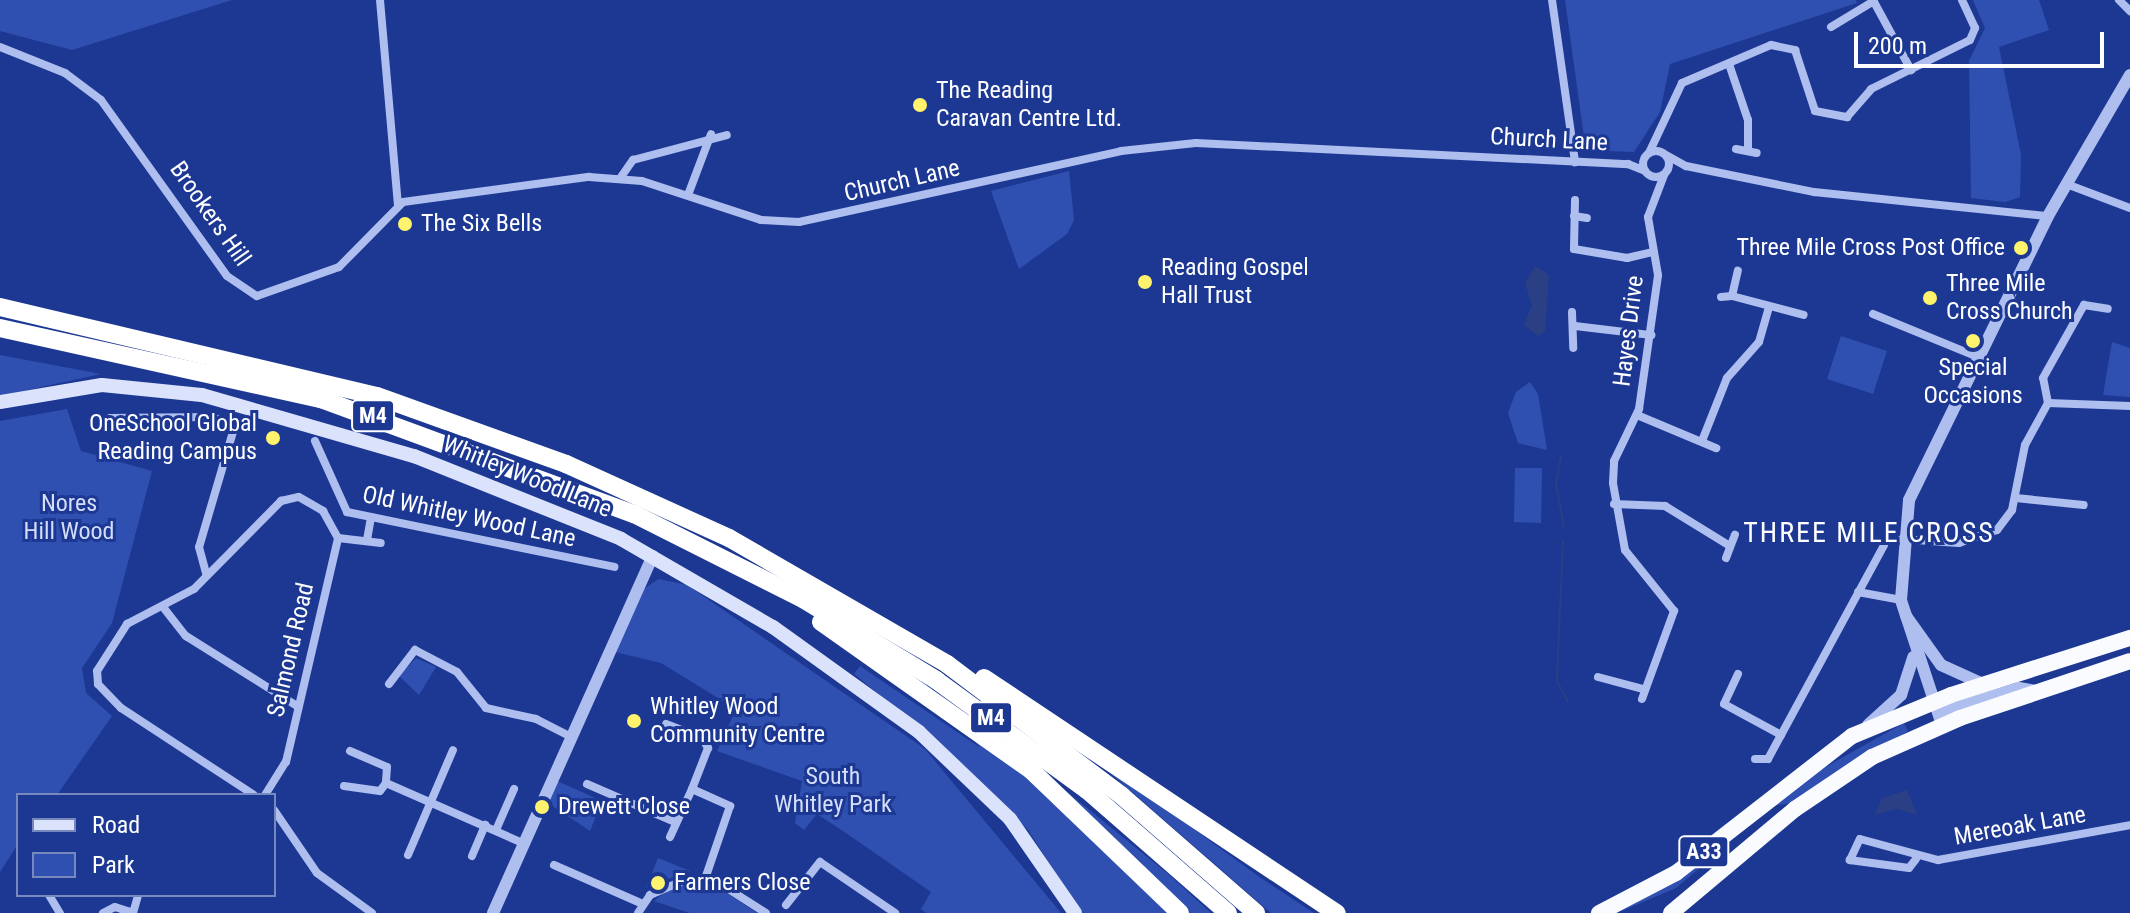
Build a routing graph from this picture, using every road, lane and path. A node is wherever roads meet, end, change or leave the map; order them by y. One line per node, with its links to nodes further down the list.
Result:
1 (380, 0): 28 (street)
2 (1552, 0): 18 (street)
3 (1962, 0): 10 (street)
4 (2119, 0): 6 (street)
5 (1873, 1): 7 (street); 10 (street)
6 (2130, 11)
7 (1831, 27)
8 (0, 47): 28 (street, Brookers Hill)
9 (1729, 64): 10 (street); 14 (street); 15 (street)
10 (1911, 70)
11 (2130, 75): 24 (street)
12 (711, 134): 13 (street); 23 (street); 26 (street)
13 (727, 135)
14 (1657, 139): 16 (street); 17 (street)
15 (1736, 149)
16 (1664, 153): 17 (street, Church Lane); 20 (street); 21 (street)
17 (1647, 155): 19 (street, Church Lane); 22 (street, Hayes Drive)
18 (1575, 162): 19 (street, Church Lane); 26 (street, Church Lane)
19 (1628, 164): 22 (street, Church Lane)
20 (1686, 166): 21 (street); 31 (street)
21 (1666, 172): 22 (street); 25 (street, Hayes Drive)
22 (1647, 173): 25 (street, Hayes Drive)
23 (621, 177): 26 (street, Church Lane); 28 (street, Church Lane)
24 (2069, 185): 29 (street); 31 (street)
25 (1654, 191): 33 (street, Hayes Drive)
26 (688, 195)
27 (1575, 200): 30 (street, Hayes Drive)
28 (398, 205)
29 (2130, 208)
30 (1574, 216): 32 (street); 33 (street, Hayes Drive)
31 (2048, 216): 47 (street)
32 (1587, 218)
33 (1653, 252): 45 (street, Hayes Drive)
34 (1738, 271): 35 (street)
35 (1732, 296): 36 (street); 37 (street)
36 (1721, 297)
37 (1769, 306): 42 (street); 54 (street)
38 (0, 307): 76 (highway, M4)
39 (2108, 309): 49 (street)
40 (1572, 312): 43 (street)
41 (1873, 314): 47 (street)
42 (1804, 315)
43 (1575, 326): 45 (street); 46 (street)
44 (0, 328): 69 (highway, M4)
45 (1651, 335): 51 (street, Hayes Drive)
46 (1573, 348)
47 (1978, 357): 62 (street)
48 (0, 402): 67 (main road, Whitley Wood Lane)
49 (2048, 403): 50 (street); 56 (street)
50 (2130, 406)
51 (1637, 415): 54 (street, Hayes Drive); 57 (street, Hayes Drive)
52 (110, 418): 71 (street)
53 (315, 441): 59 (street, Old Whitley Wood Lane)
54 (1702, 441): 55 (street, Hayes Drive)
55 (1716, 448)
56 (2016, 498): 58 (street); 62 (street)
57 (1614, 504): 66 (street); 81 (street, Hayes Drive)
58 (2084, 505)
59 (371, 517): 63 (street); 70 (street, Old Whitley Wood Lane)
60 (1735, 535): 66 (street)
61 (338, 538): 63 (street); 71 (street); 86 (street, Salmond Road)
62 (1901, 539): 73 (street)
63 (367, 540): 64 (street)
64 (381, 543)
65 (1884, 545): 72 (street)
66 (1730, 546): 68 (street)
67 (653, 556): 90 (street); 124 (main road, Whitley Wood Lane)
68 (1726, 558)
69 (729, 560): 125 (highway, M4); 126 (highway, M4)
70 (614, 567)
71 (206, 574): 74 (street)
72 (1858, 592): 73 (street); 89 (street)
73 (1901, 600): 75 (street)
74 (163, 607): 86 (street); 100 (street)
75 (1905, 614): 78 (street); 83 (street)
76 (903, 636): 127 (highway, M4); 128 (highway, M4)
77 (2130, 638): 83 (highway, A33)
78 (1914, 655): 85 (street); 91 (street)
79 (2130, 661): 84 (highway, A33)
80 (1738, 674): 89 (street)
81 (1598, 677)
82 (389, 684): 90 (street)
83 (1983, 684): 85 (highway, A33)
84 (2037, 691): 85 (street); 88 (highway, A33)
85 (1929, 703): 88 (street); 91 (highway, A33)
86 (297, 706): 101 (street, Salmond Road)
87 (666, 724): 99 (street)
88 (1942, 725): 130 (highway, A33)
89 (1781, 735): 94 (street)
90 (570, 736): 109 (street)
91 (1852, 736): 129 (highway, A33)
92 (453, 750): 102 (street)
93 (350, 751): 95 (street)
94 (1755, 759)
95 (386, 783): 97 (street); 102 (street)
96 (587, 784): 104 (street)
97 (344, 786)
98 (514, 789): 107 (street)
99 (692, 789): 104 (street); 114 (street)
100 (251, 793)
101 (266, 793)
102 (430, 803): 105 (street); 110 (street)
103 (276, 813): 117 (street)
104 (675, 822): 108 (street)
105 (485, 825): 107 (street); 111 (street)
106 (2130, 825): 112 (street, Mereoak Lane)
107 (496, 830): 109 (street)
108 (670, 837)
109 (523, 843): 121 (street)
110 (408, 855)
111 (472, 856)
112 (1916, 859): 112 (street, Mereoak Lane)
113 (554, 865): 116 (street)
114 (705, 879): 116 (street); 122 (street)
115 (786, 905): 123 (street)
116 (640, 908)
117 (358, 910): 120 (street)
118 (103, 913): 119 (street)
119 (133, 913)
120 (372, 913)
121 (493, 913)
122 (766, 913)
123 (895, 913)
124 (1075, 913)
125 (1180, 913)
126 (1228, 913)
127 (1256, 913)
128 (1337, 913)
129 (1599, 913)
130 (1671, 913)

